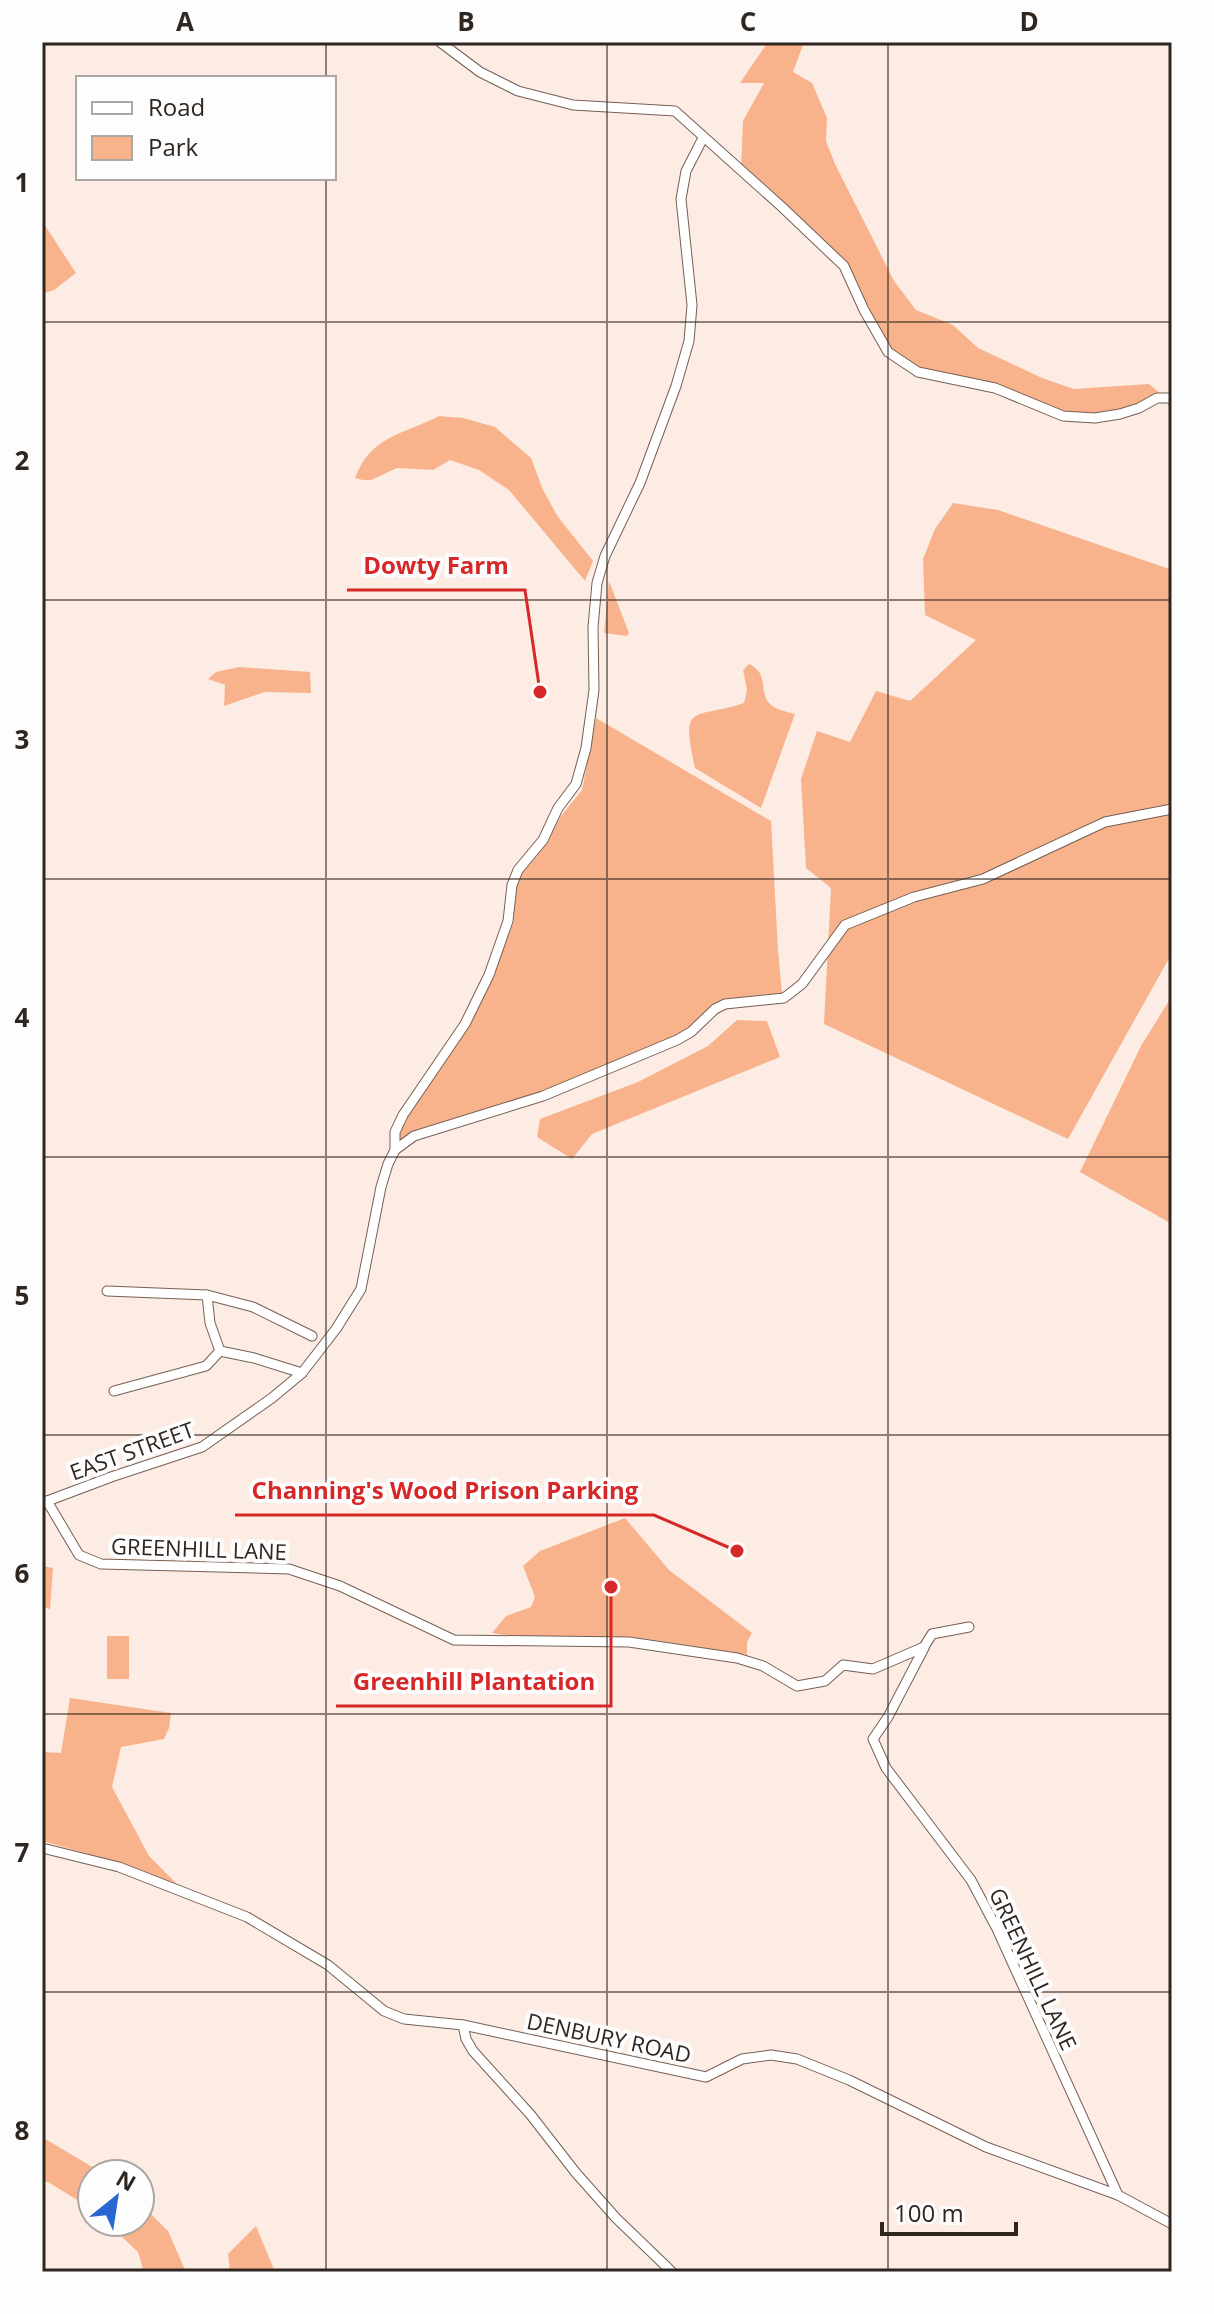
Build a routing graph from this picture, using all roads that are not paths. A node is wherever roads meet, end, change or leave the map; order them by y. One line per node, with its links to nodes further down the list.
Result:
1 (440, 42): 2 (street)
2 (703, 138): 3 (street); 5 (street, EAST STREET)
3 (1172, 400)
4 (1172, 809): 5 (street)
5 (395, 1150): 10 (street, EAST STREET)
6 (107, 1291): 7 (street)
7 (207, 1295): 8 (street); 9 (street)
8 (312, 1336)
9 (220, 1351): 10 (street); 11 (street)
10 (302, 1373): 12 (street, EAST STREET)
11 (114, 1391)
12 (44, 1502): 14 (street, GREENHILL LANE)
13 (969, 1627): 14 (street, GREENHILL LANE)
14 (924, 1647): 19 (street, GREENHILL LANE)
15 (42, 1848): 16 (street, DENBURY ROAD)
16 (55, 1852): 17 (street); 18 (street, DENBURY ROAD)
17 (42, 1857)
18 (463, 2025): 19 (street, DENBURY ROAD); 21 (street)
19 (1118, 2195): 20 (street, DENBURY ROAD)
20 (1172, 2224)
21 (672, 2272)

